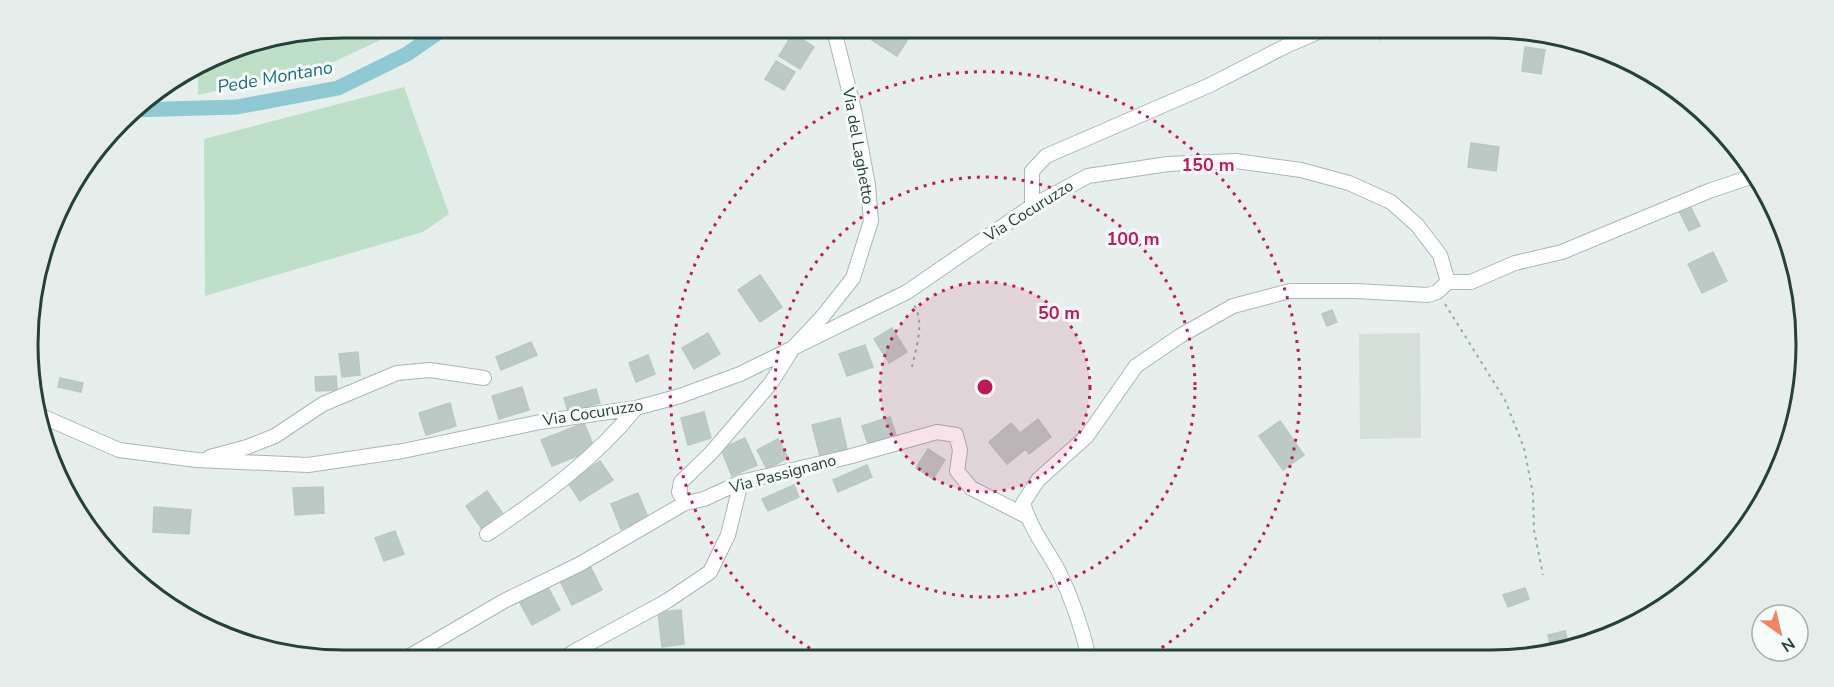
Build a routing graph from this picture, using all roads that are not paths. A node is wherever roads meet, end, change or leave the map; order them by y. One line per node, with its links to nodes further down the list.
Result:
1 (836, 37): 6 (street, Via del Laghetto)
2 (1307, 37): 4 (street)
3 (1748, 178): 5 (street)
4 (1032, 206): 5 (street, Via Cocuruzzo); 6 (street, Via Cocuruzzo)
5 (1448, 282): 13 (street)
6 (792, 348): 8 (street, Via Cocuruzzo); 12 (street)
7 (484, 378): 10 (street)
8 (636, 408): 10 (street, Via Cocuruzzo); 14 (street)
9 (47, 418): 10 (street, Via Cocuruzzo)
10 (196, 460)
11 (741, 482): 12 (street, Via Passignano); 13 (street, Via Passignano); 16 (street)
12 (685, 503): 15 (street, Via Passignano)
13 (1026, 516): 17 (street)
14 (487, 534)
15 (420, 650)
16 (576, 650)
17 (1087, 650)

